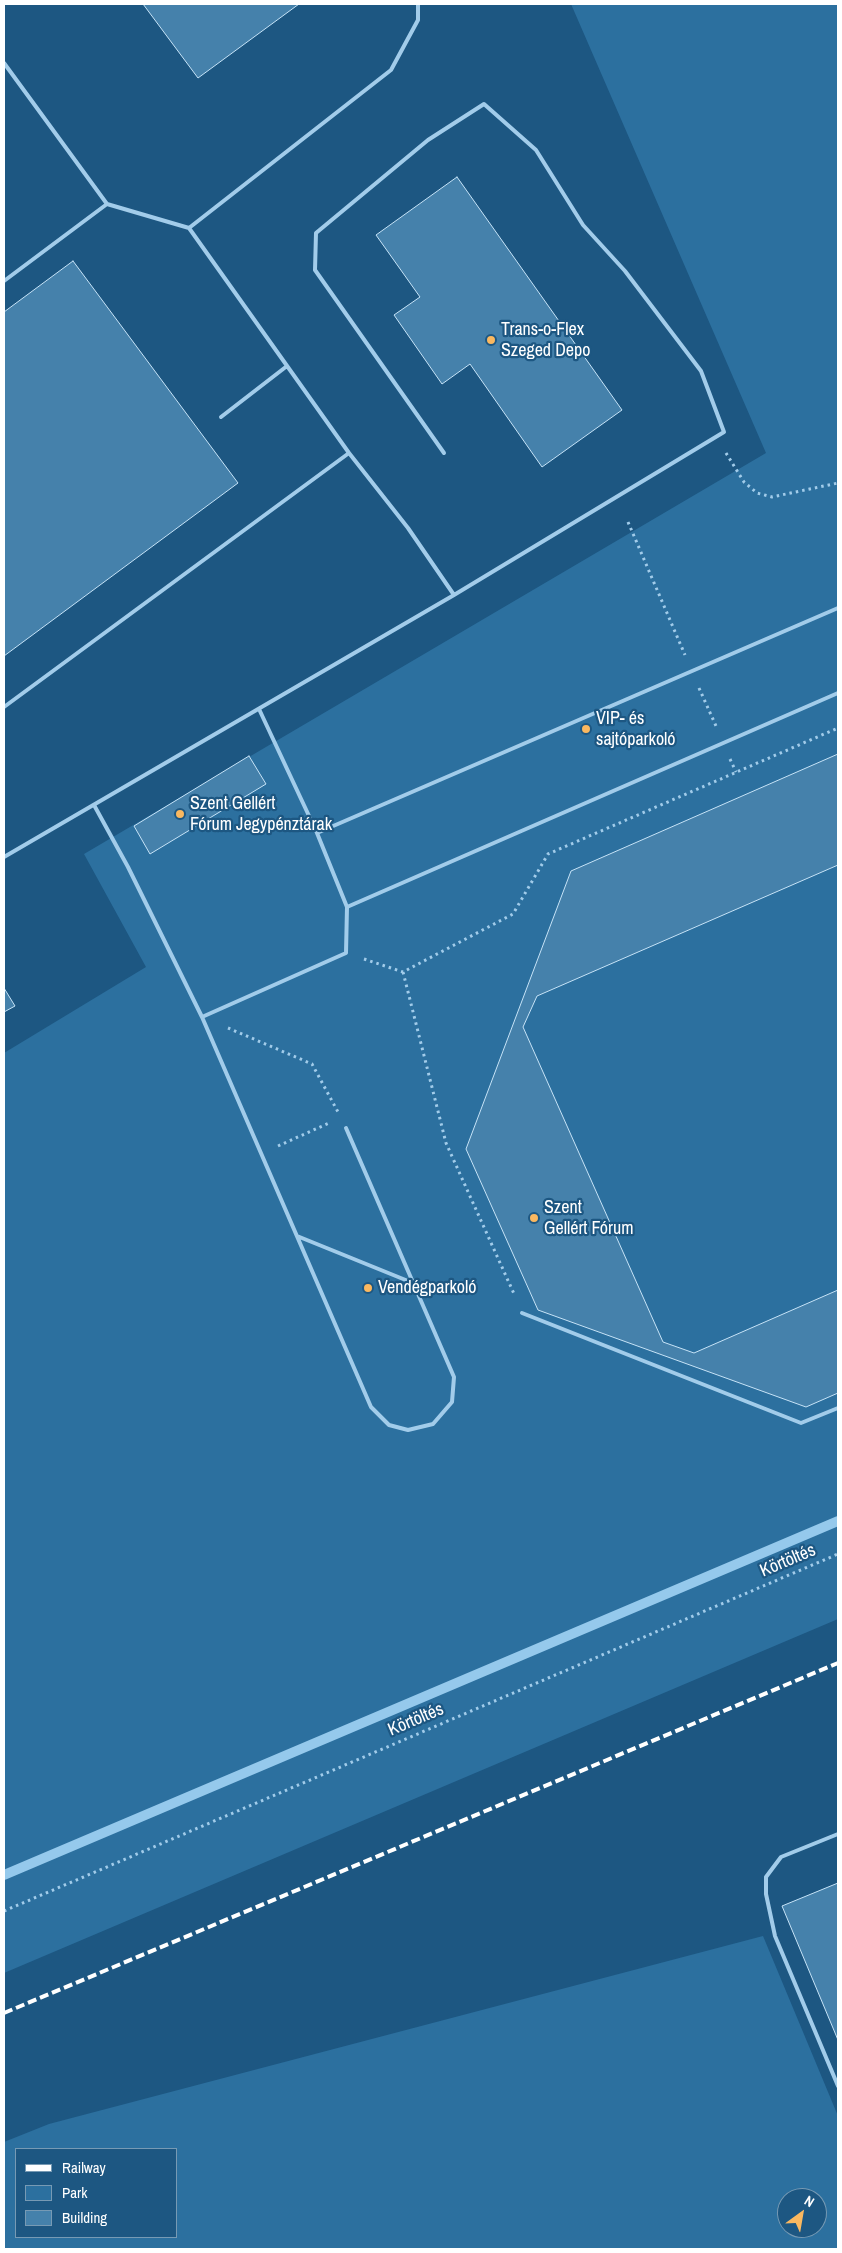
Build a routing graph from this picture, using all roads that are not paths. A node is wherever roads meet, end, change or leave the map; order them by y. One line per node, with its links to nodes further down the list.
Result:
1 (418, 4): 4 (lane)
2 (4, 63): 3 (lane)
3 (106, 204): 4 (lane); 5 (lane)
4 (189, 228): 6 (lane)
5 (4, 281)
6 (287, 366): 7 (lane); 9 (lane)
7 (221, 417)
8 (444, 452): 10 (lane)
9 (348, 453): 10 (lane); 13 (lane)
10 (454, 595): 14 (lane)
11 (838, 608): 16 (lane)
12 (838, 693): 18 (lane)
13 (4, 706)
14 (259, 708): 15 (lane); 16 (lane)
15 (94, 805): 17 (lane); 19 (lane)
16 (317, 833): 18 (lane)
17 (4, 857)
18 (347, 906): 19 (lane)
19 (202, 1017): 21 (lane)
20 (346, 1128): 22 (lane)
21 (297, 1236): 22 (lane); 22 (lane)
22 (413, 1283)
23 (522, 1312): 24 (lane)
24 (838, 1408)
25 (838, 1834): 26 (lane)
26 (838, 2086)

